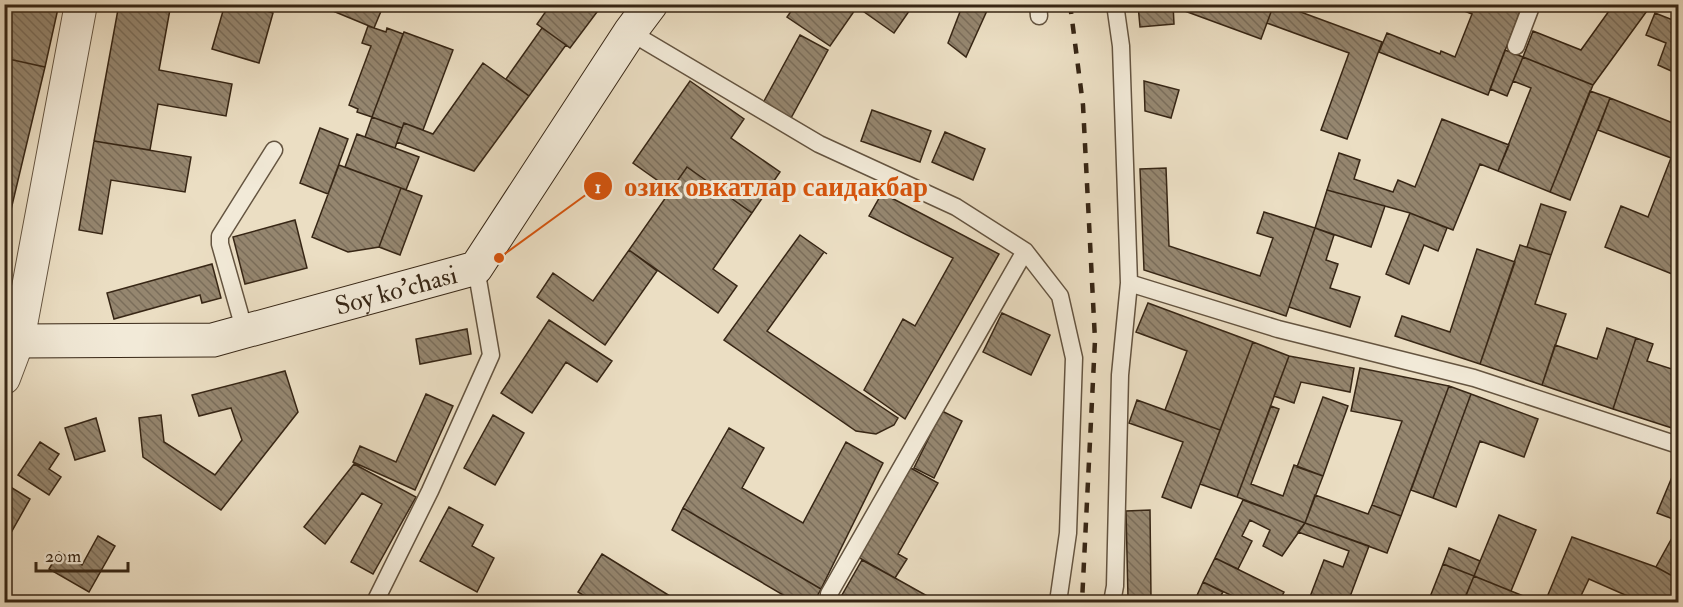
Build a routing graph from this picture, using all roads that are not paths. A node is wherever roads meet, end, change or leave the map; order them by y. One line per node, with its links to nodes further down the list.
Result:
1 (81, 4): 12 (street)
2 (651, 4): 5 (main road, Soy ko'chasi)
3 (1115, 4): 10 (lane)
4 (1532, 4): 6 (lane)
5 (630, 32): 8 (lane); 9 (main road, Soy ko'chasi)
6 (1516, 45)
7 (274, 150): 11 (lane)
8 (1025, 251): 15 (lane); 17 (lane)
9 (476, 268): 11 (main road, Soy ko'chasi); 16 (lane)
10 (1129, 283): 14 (lane); 18 (lane)
11 (245, 332): 12 (main road, Soy ko'chasi)
12 (11, 339): 13 (street)
13 (4, 378)
14 (1678, 446)
15 (829, 594)
16 (375, 603)
17 (1058, 603)
18 (1112, 603)

